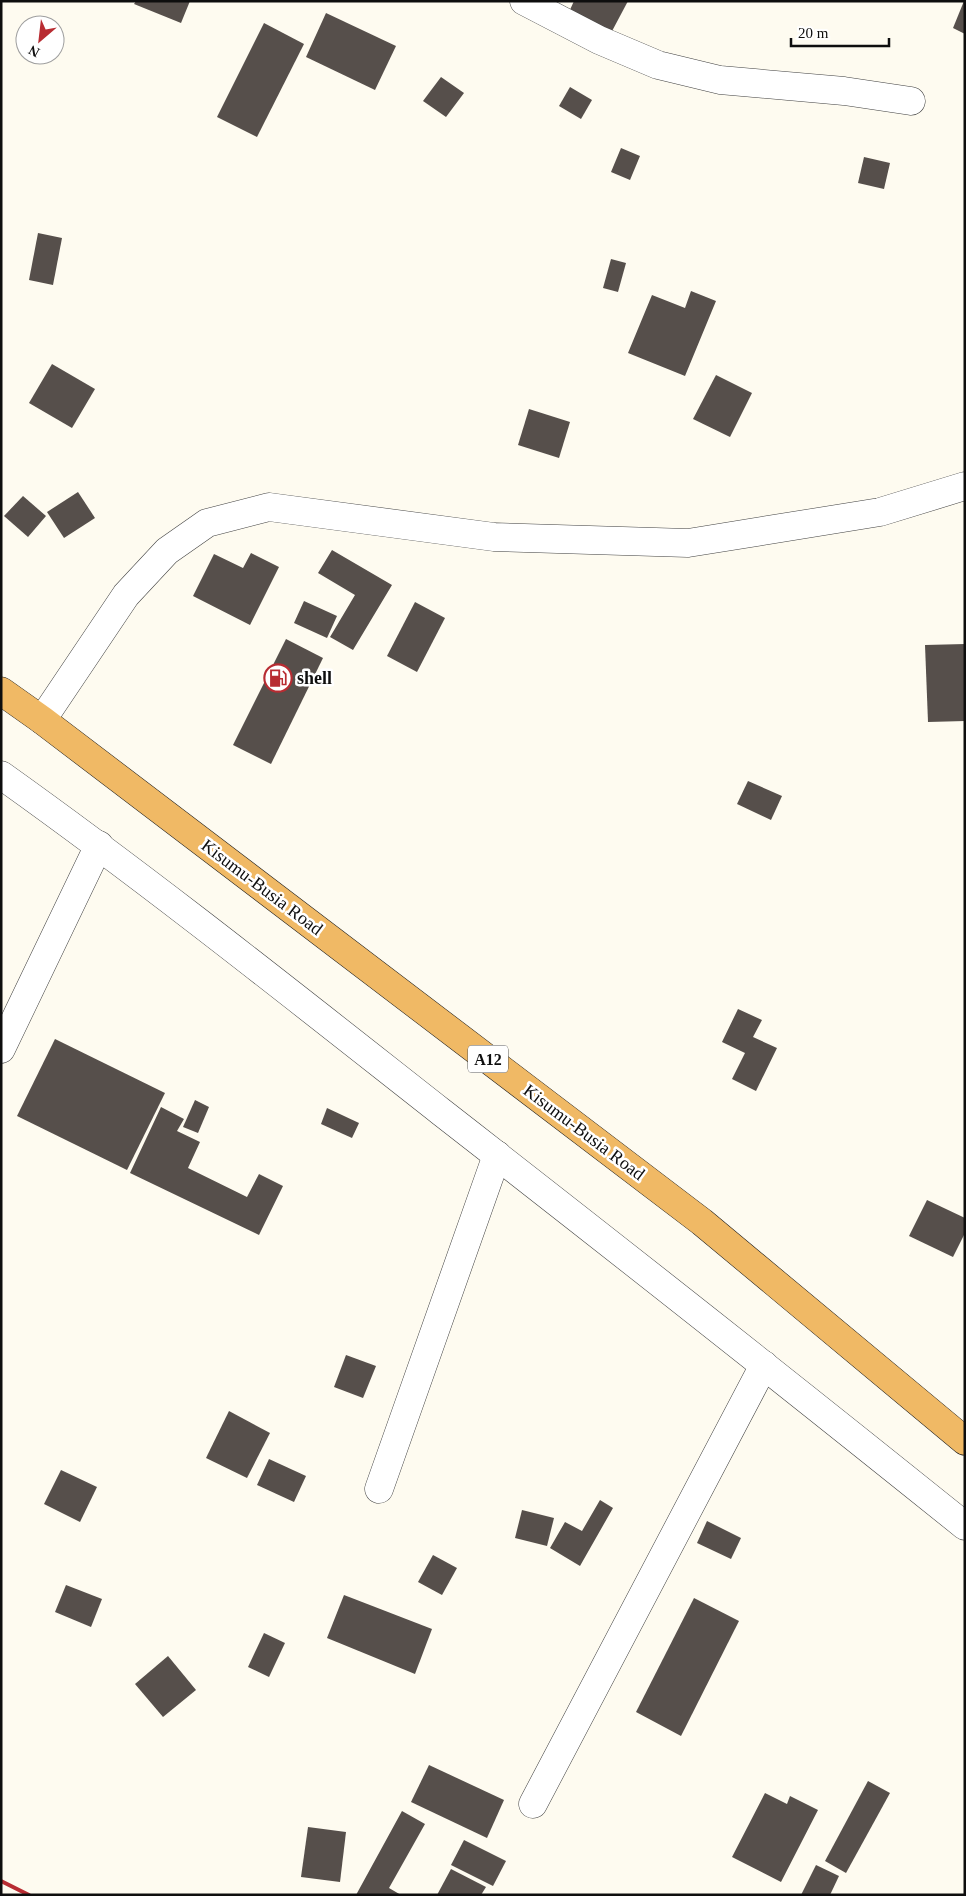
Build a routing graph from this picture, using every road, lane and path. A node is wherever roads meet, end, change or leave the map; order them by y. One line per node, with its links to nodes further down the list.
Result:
1 (524, 1): 2 (street)
2 (911, 101)
3 (965, 486): 5 (street)
4 (1, 691): 5 (highway, Kisumu-Busia Road / A12)
5 (42, 720): 11 (highway, Kisumu-Busia Road / A12)
6 (1, 775): 7 (street)
7 (99, 845): 8 (street); 9 (street)
8 (1, 1049)
9 (497, 1155): 10 (street); 12 (street)
10 (764, 1365): 13 (street); 14 (street)
11 (965, 1441)
12 (379, 1489)
13 (965, 1526)
14 (533, 1804)

